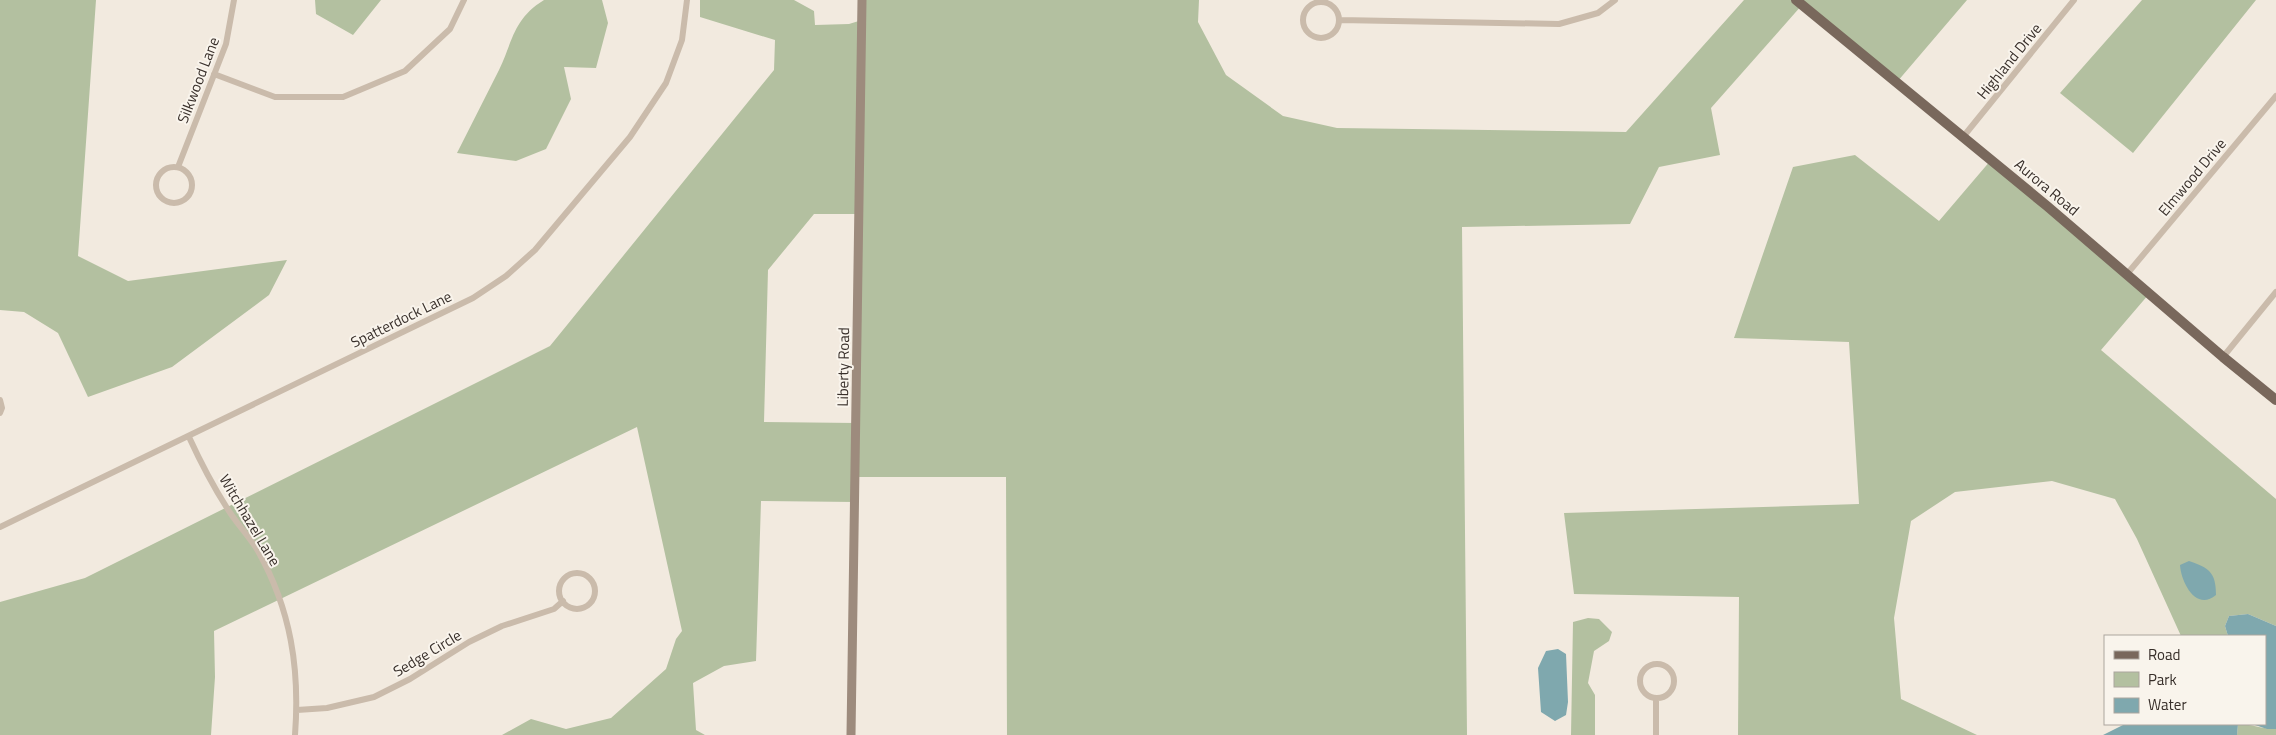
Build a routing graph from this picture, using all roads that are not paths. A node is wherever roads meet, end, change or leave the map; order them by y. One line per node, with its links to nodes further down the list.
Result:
1 (234, 0): 9 (street, Silkwood Lane)
2 (464, 0): 9 (street)
3 (687, 0): 19 (street, Spatterdock Lane)
4 (862, 0): 25 (street, Liberty Road)
5 (1615, 0): 8 (street)
6 (1796, 0): 11 (main road, Aurora Road)
7 (2074, 0): 11 (street, Highland Drive)
8 (1340, 20): 8 (street)
9 (214, 74): 12 (street, Silkwood Lane)
10 (2276, 96): 13 (street, Elmwood Drive)
11 (1963, 137): 13 (main road, Aurora Road)
12 (178, 167): 12 (street)
13 (2127, 274): 15 (main road, Aurora Road)
14 (2276, 292): 15 (street)
15 (2223, 357): 17 (main road, Aurora Road)
16 (0, 400): 18 (street)
17 (2276, 400)
18 (0, 413)
19 (189, 437): 20 (street, Spatterdock Lane); 23 (street, Witchhazel Lane)
20 (0, 527)
21 (563, 601): 21 (street); 23 (street, Sedge Circle)
22 (1656, 700): 22 (street); 26 (street)
23 (297, 710): 24 (street, Witchhazel Lane)
24 (295, 735)
25 (851, 735)
26 (1656, 735)

